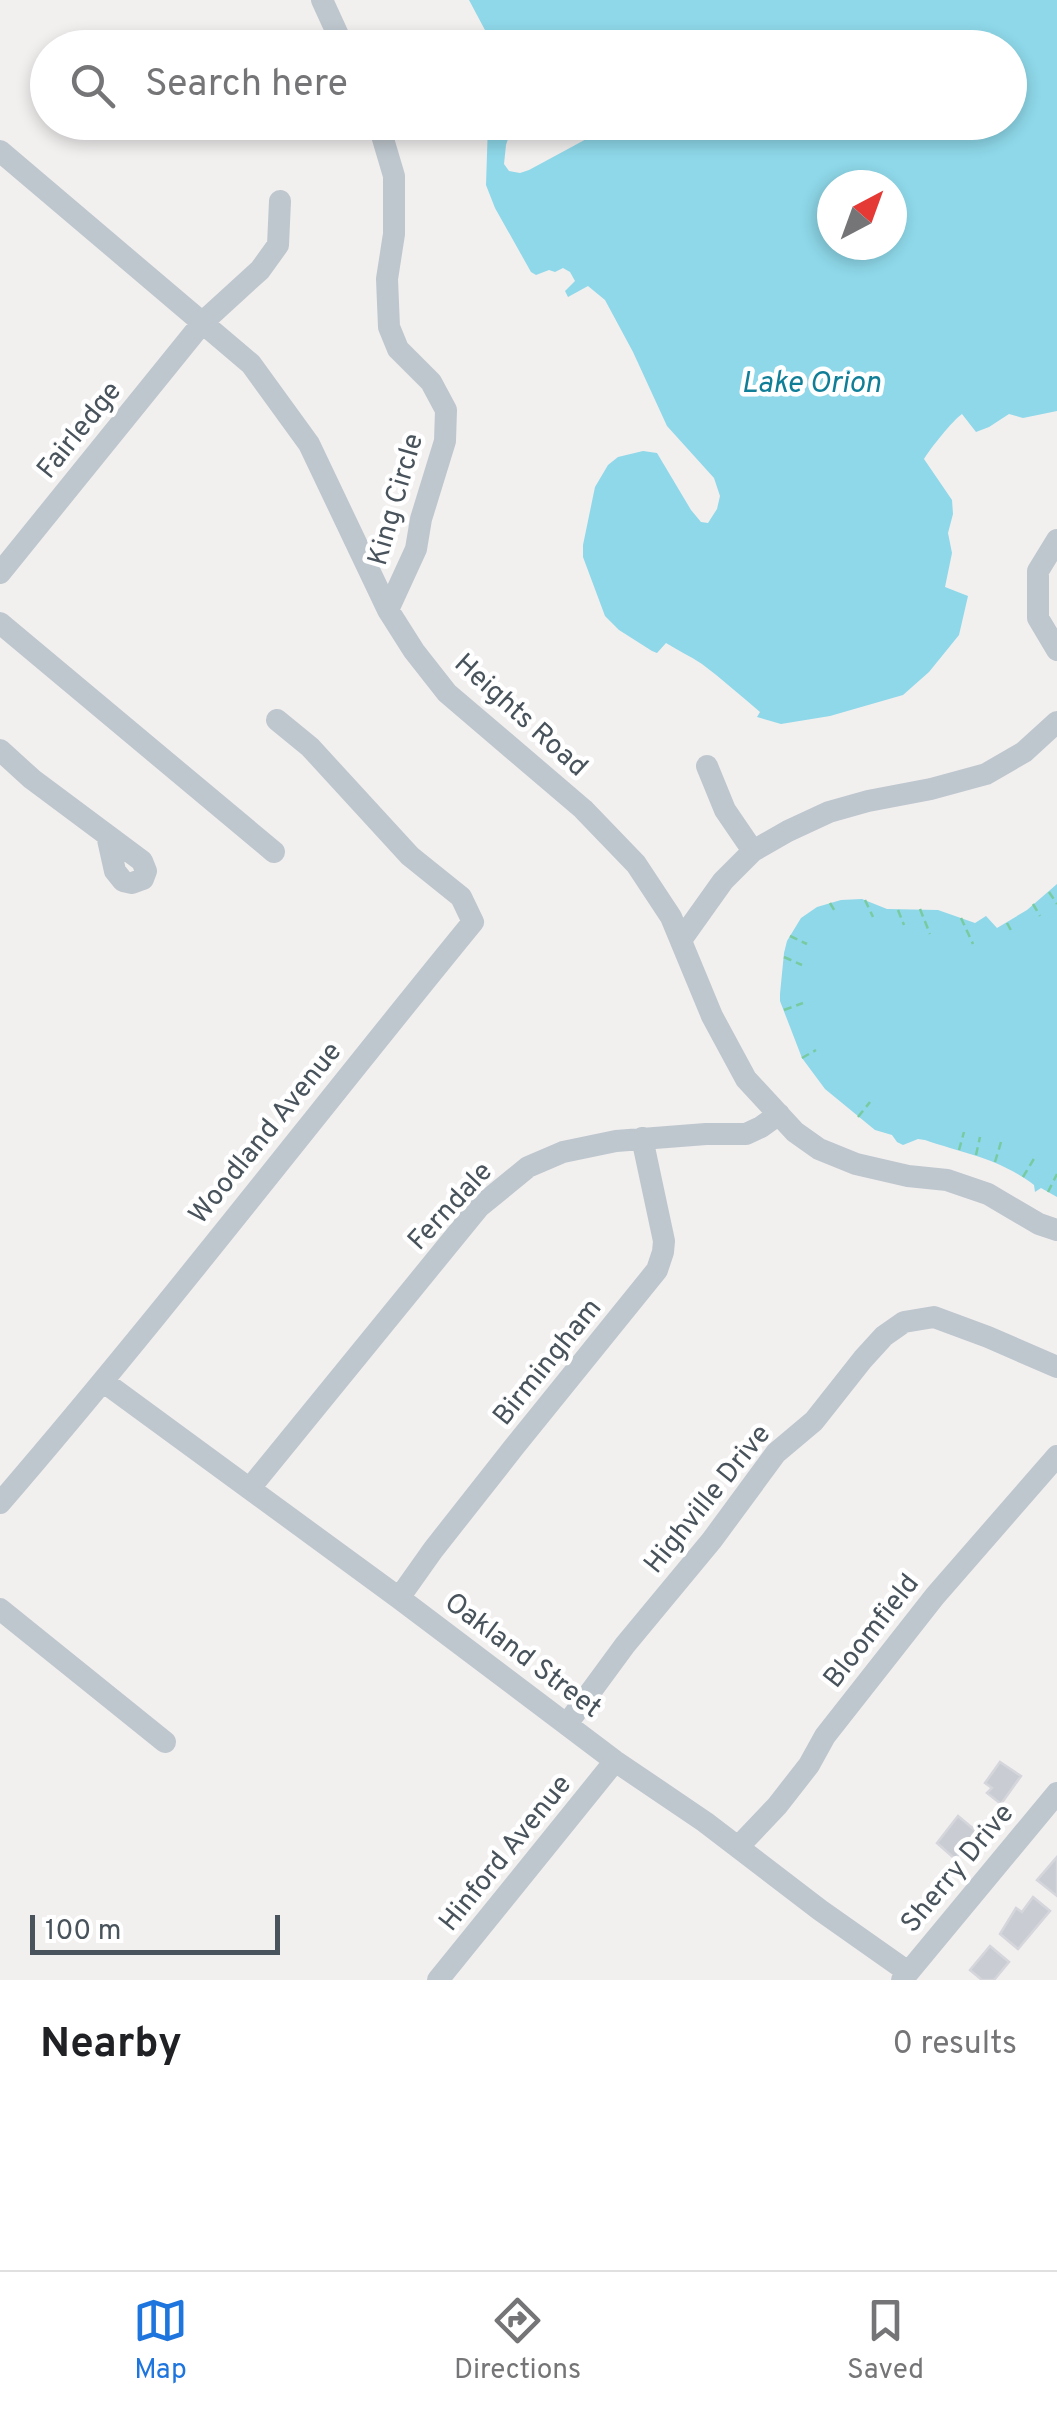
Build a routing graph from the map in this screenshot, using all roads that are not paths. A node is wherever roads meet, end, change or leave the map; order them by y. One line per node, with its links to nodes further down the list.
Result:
1 (322, 0): 2 (street)
2 (336, 30)
3 (383, 140): 9 (street, King Circle)
4 (0, 151): 6 (street, Heights Road)
5 (280, 201): 6 (street, Fairledge)
6 (203, 322): 8 (street, Fairledge); 9 (street, Heights Road)
7 (1057, 540): 11 (street)
8 (0, 573)
9 (388, 610): 19 (street, Heights Road)
10 (0, 623): 18 (street)
11 (1057, 650)
12 (277, 720): 24 (street, Woodland Avenue)
13 (1057, 722): 17 (street)
14 (0, 750): 16 (street)
15 (707, 766): 17 (street)
16 (106, 835)
17 (753, 851): 19 (street)
18 (274, 852)
19 (681, 940): 20 (street, Heights Road)
20 (778, 1114): 21 (street, Ferndale); 22 (street, Heights Road)
21 (642, 1138): 26 (street, Ferndale); 28 (street, Birmingham)
22 (1057, 1230)
23 (1057, 1366): 30 (street, Highville Drive)
24 (104, 1382): 26 (street, Oakland Street); 27 (street, Woodland Avenue)
25 (1057, 1456): 34 (street, Bloomfield)
26 (250, 1488): 28 (street, Oakland Street)
27 (0, 1503)
28 (400, 1598): 30 (street, Oakland Street)
29 (0, 1609): 31 (street)
30 (566, 1724): 32 (street, Oakland Street)
31 (165, 1742)
32 (616, 1761): 34 (street, Oakland Street); 36 (street, Hinford Avenue)
33 (1057, 1794): 35 (street, Sherry Drive)
34 (738, 1847): 35 (street, Oakland Street)
35 (905, 1976)
36 (438, 1980)

